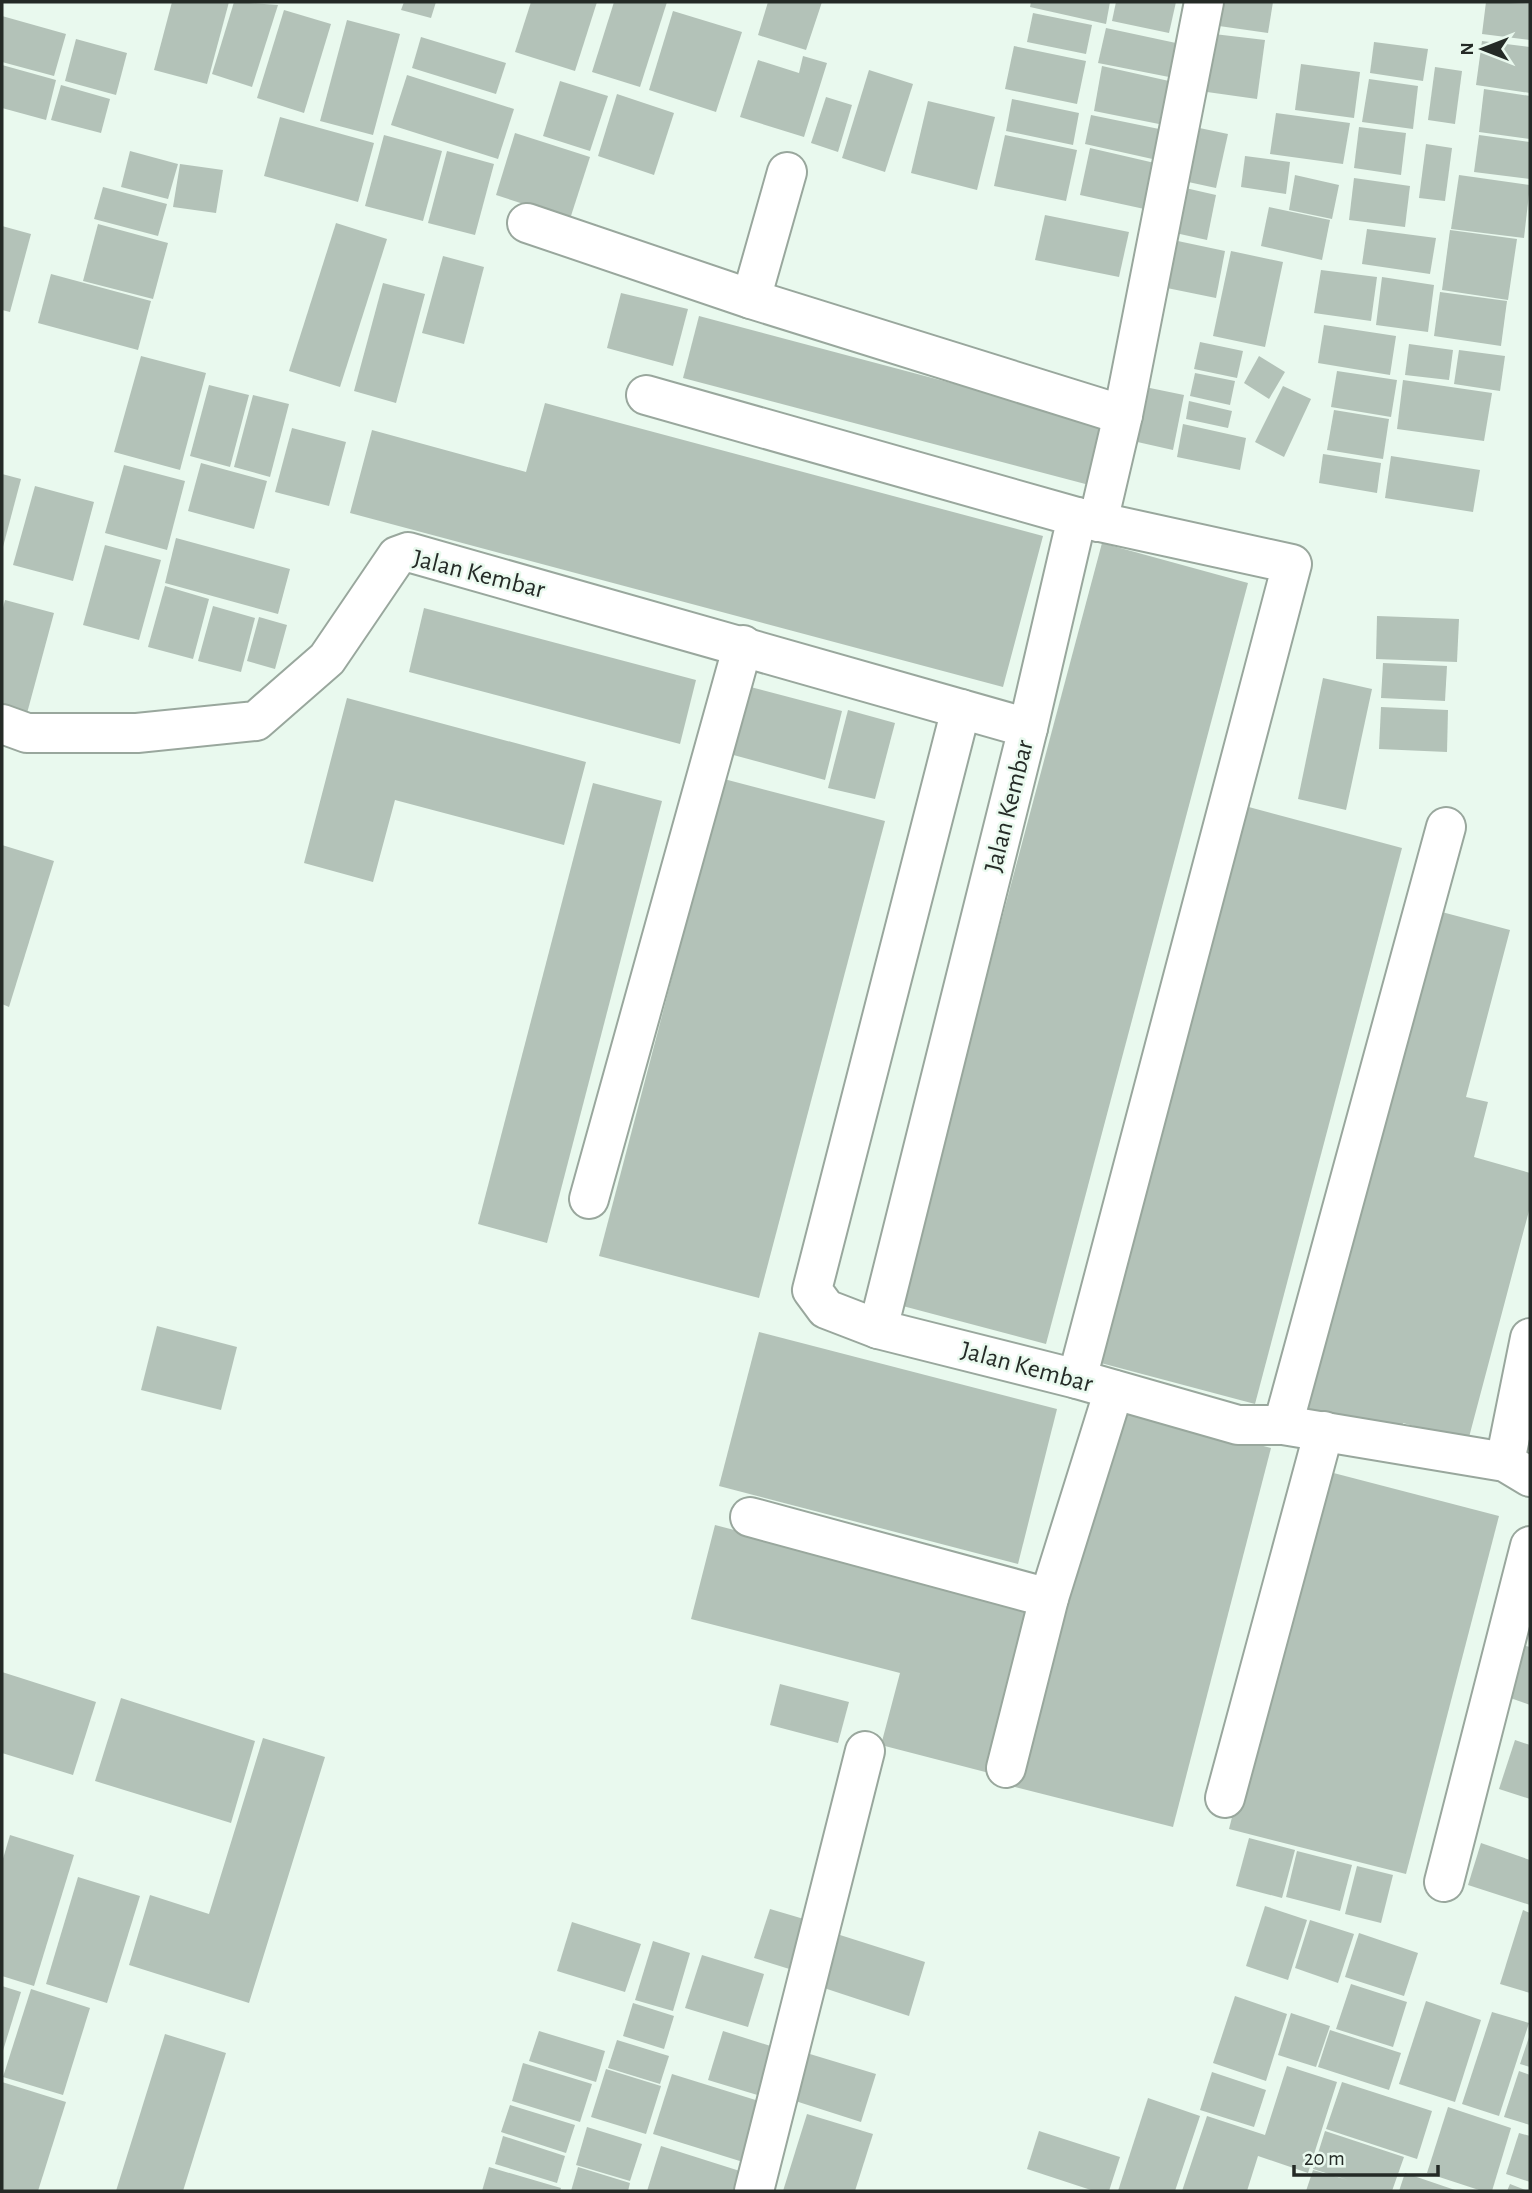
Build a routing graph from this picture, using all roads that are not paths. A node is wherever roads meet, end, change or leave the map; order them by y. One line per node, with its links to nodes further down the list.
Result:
1 (1205, 2): 6 (street)
2 (787, 172): 4 (street)
3 (527, 223): 4 (street)
4 (751, 299): 6 (street)
5 (646, 395): 7 (street)
6 (1123, 415): 7 (street)
7 (1087, 519): 11 (street); 16 (street)
8 (743, 645): 9 (street, Jalan Kembar); 10 (street, Jalan Kembar); 13 (street)
9 (961, 709): 11 (street, Jalan Kembar); 14 (street)
10 (2, 724)
11 (1028, 728): 14 (street, Jalan Kembar)
12 (1446, 827): 18 (street)
13 (589, 1199)
14 (878, 1329): 16 (street, Jalan Kembar)
15 (1530, 1338): 20 (street)
16 (1077, 1379): 17 (street, Jalan Kembar)
17 (1114, 1390): 18 (street, Jalan Kembar); 23 (street)
18 (1283, 1425): 19 (street, Jalan Kembar)
19 (1324, 1431): 20 (street, Jalan Kembar); 26 (street)
20 (1518, 1470)
21 (750, 1517): 23 (street)
22 (1530, 1546): 27 (street)
23 (1049, 1598): 25 (street)
24 (866, 1751): 28 (street)
25 (1006, 1768)
26 (1225, 1798)
27 (1444, 1882)
28 (754, 2191)

